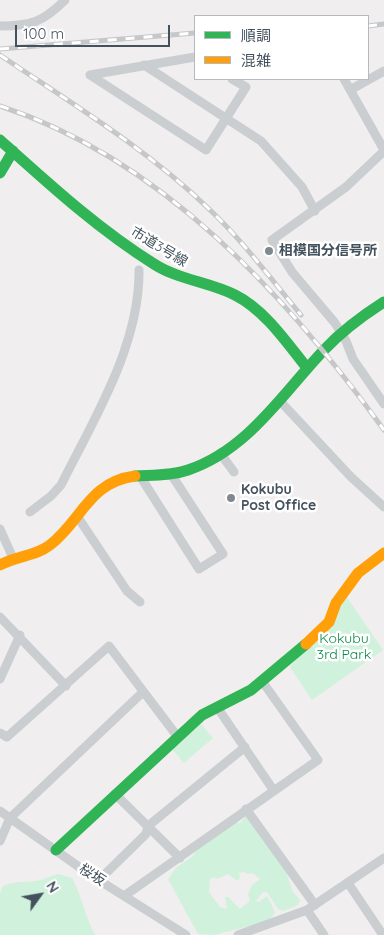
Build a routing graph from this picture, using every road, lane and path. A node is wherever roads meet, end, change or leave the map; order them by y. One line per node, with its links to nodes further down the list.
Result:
1 (65, 0): 2 (street)
2 (0, 26)
3 (194, 57): 4 (street)
4 (144, 65): 11 (street); 11 (street)
5 (384, 71): 6 (street)
6 (369, 79)
7 (234, 80): 11 (street)
8 (345, 80): 10 (street)
9 (368, 80): 10 (street)
10 (350, 90): 13 (street)
11 (226, 118): 16 (street)
12 (0, 140): 14 (street, 市道3号線)
13 (384, 150): 16 (street)
14 (13, 151): 15 (street); 20 (street, 市道3号線)
15 (0, 173)
16 (315, 211): 19 (street)
17 (139, 270): 28 (street)
18 (384, 302): 19 (street)
19 (340, 333): 20 (street); 22 (street)
20 (307, 368): 21 (street)
21 (280, 401): 23 (street); 27 (street)
22 (384, 404)
23 (220, 453): 24 (street); 25 (street)
24 (234, 472)
25 (171, 474): 26 (street); 26 (street)
26 (140, 476): 29 (street)
27 (384, 507)
28 (30, 512)
29 (77, 516): 32 (street); 34 (street)
30 (0, 529): 32 (street)
31 (384, 553): 38 (street)
32 (13, 558): 33 (street)
33 (0, 565)
34 (140, 602)
35 (0, 618): 36 (street)
36 (20, 635): 37 (street); 39 (street)
37 (0, 679)
38 (262, 681): 41 (street); 45 (street)
39 (66, 686): 40 (street); 42 (street)
40 (143, 692): 43 (street); 49 (street)
41 (217, 707): 43 (street); 44 (street)
42 (0, 733)
43 (178, 736): 46 (street)
44 (245, 747): 45 (street); 50 (street)
45 (274, 791): 47 (street)
46 (115, 794): 50 (street); 52 (street)
47 (246, 809): 53 (street); 58 (street)
48 (0, 811): 49 (street, 桜坂)
49 (10, 818): 51 (street); 52 (street, 桜坂)
50 (148, 826): 53 (street); 55 (street)
51 (0, 841)
52 (56, 850): 55 (street, 桜坂)
53 (180, 858): 57 (street)
54 (384, 858): 56 (street)
55 (99, 880): 57 (street, 桜坂)
56 (348, 883): 58 (street); 63 (street)
57 (124, 896): 60 (street, 桜坂)
58 (311, 908): 59 (street); 62 (street)
59 (258, 932): 61 (street)
60 (186, 935)
61 (238, 935)
62 (324, 935)
63 (383, 935)

